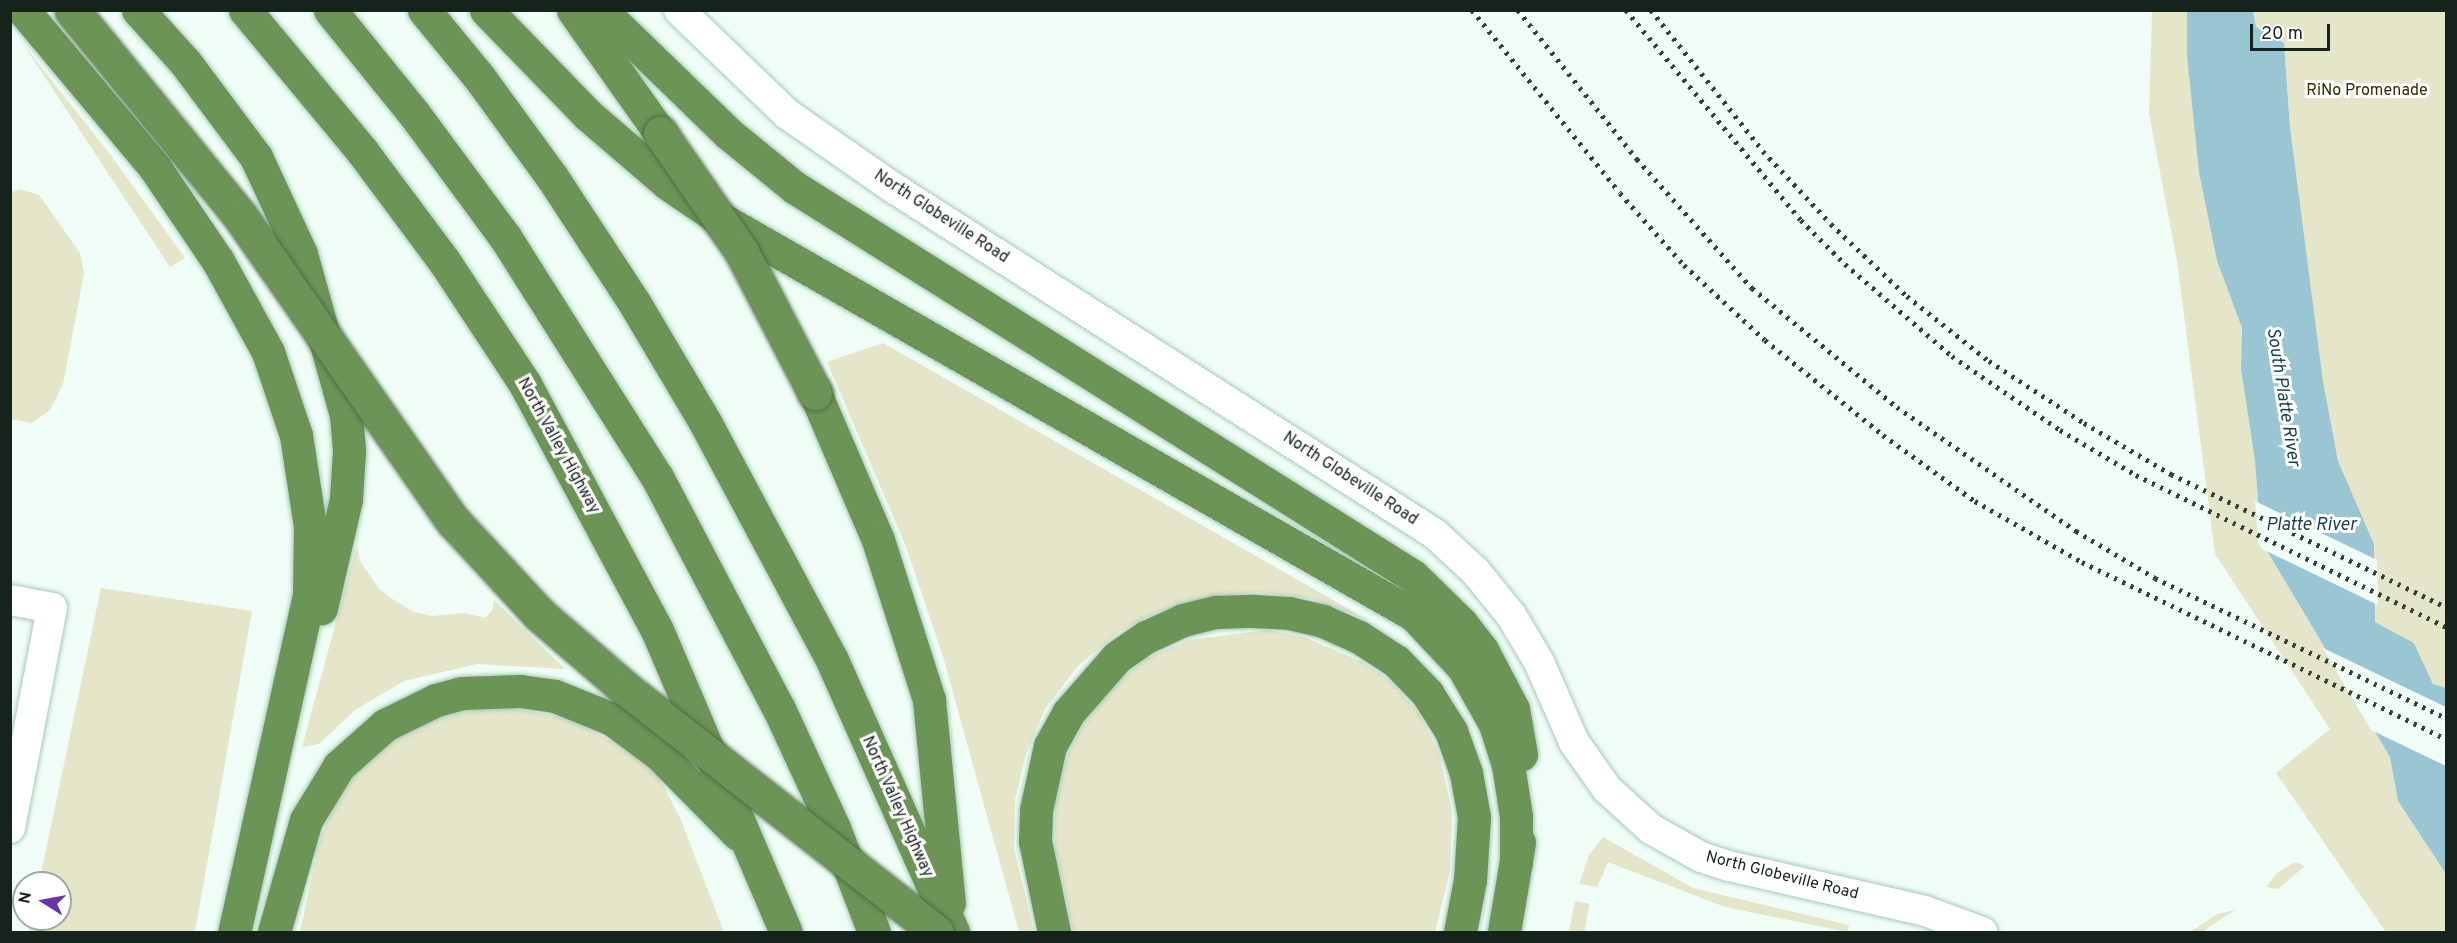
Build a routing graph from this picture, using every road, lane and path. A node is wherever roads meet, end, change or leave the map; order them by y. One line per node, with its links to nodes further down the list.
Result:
1 (23, 10): 12 (highway)
2 (72, 10): 16 (highway, bridge)
3 (138, 10): 12 (highway)
4 (245, 10): 14 (highway, North Valley Highway)
5 (330, 10): 20 (highway)
6 (424, 10): 16 (highway, North Valley Highway)
7 (486, 10): 15 (highway)
8 (573, 10): 16 (highway, bridge)
9 (601, 10): 15 (highway)
10 (679, 10): 24 (street, North Globeville Road)
11 (10, 600): 13 (street)
12 (263, 793): 17 (highway)
13 (10, 828)
14 (746, 841): 18 (highway); 19 (highway, North Valley Highway)
15 (1516, 863): 23 (highway)
16 (947, 931)
17 (234, 933)
18 (274, 933)
19 (786, 933)
20 (874, 933)
21 (1054, 933): 22 (highway)
22 (1460, 933)
23 (1504, 933)
24 (1982, 933)

